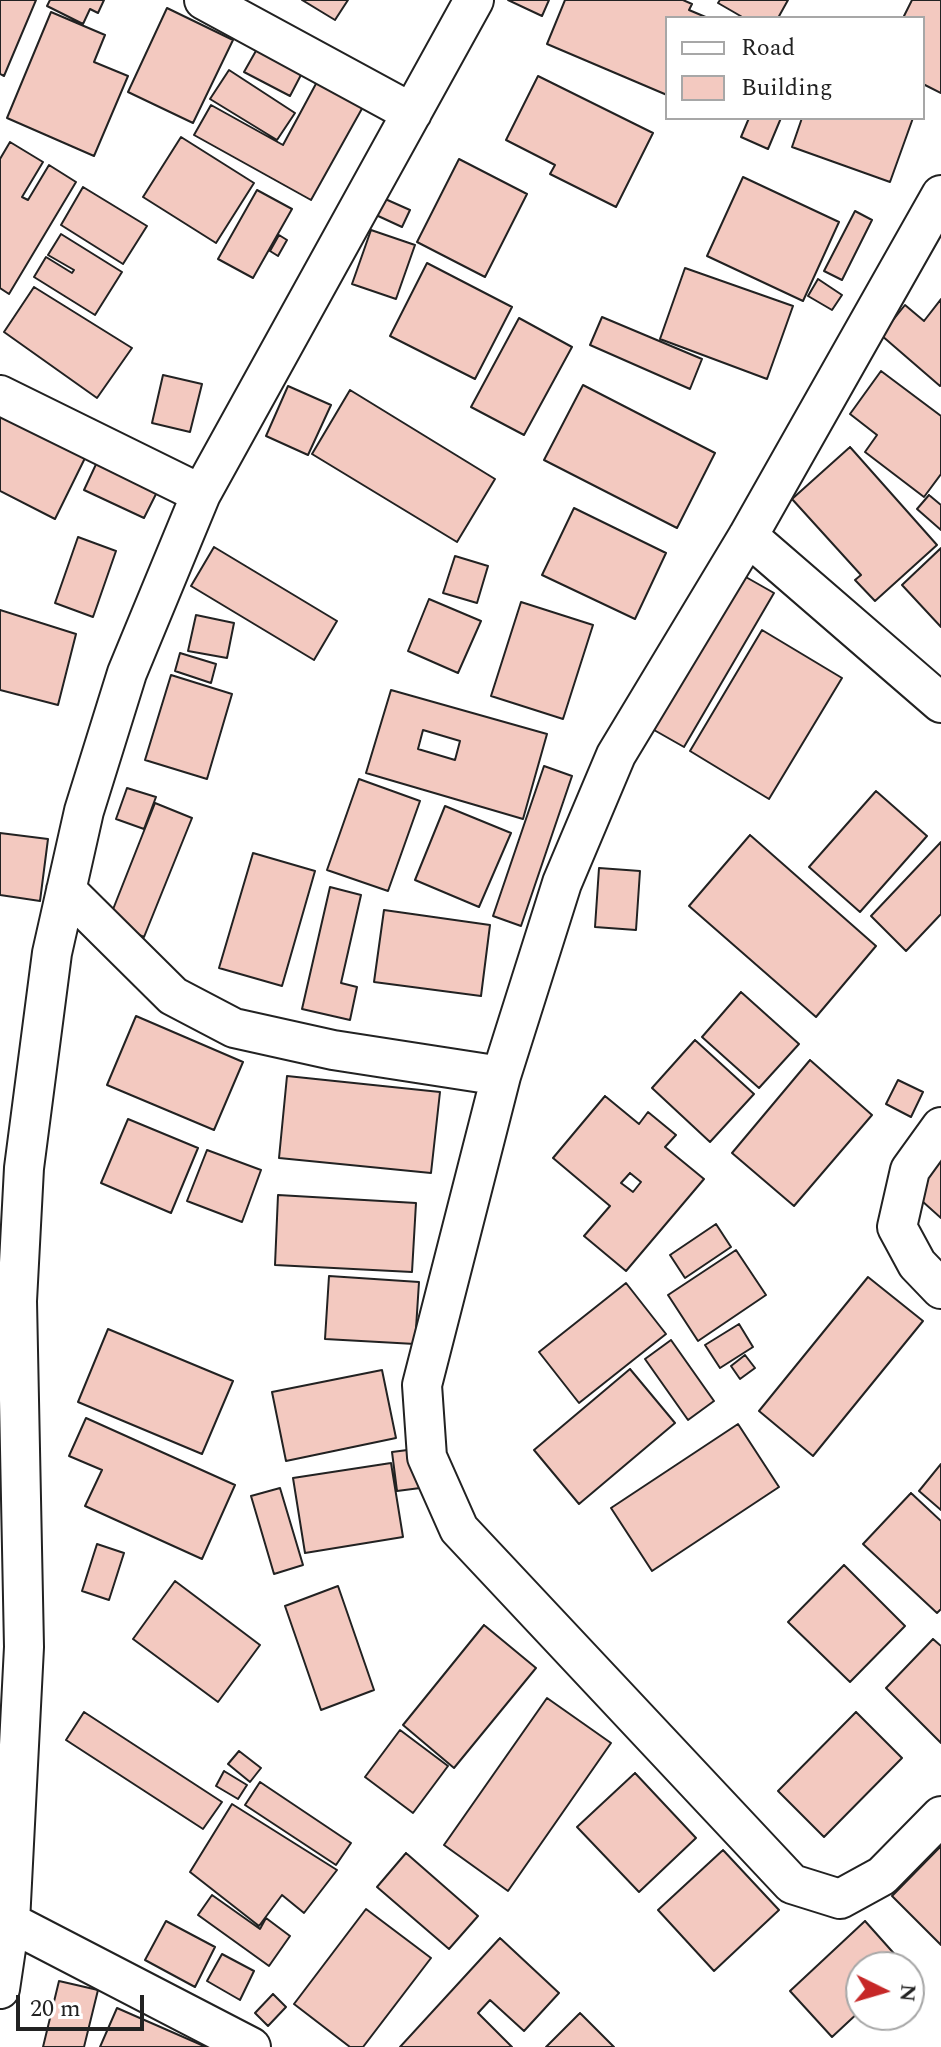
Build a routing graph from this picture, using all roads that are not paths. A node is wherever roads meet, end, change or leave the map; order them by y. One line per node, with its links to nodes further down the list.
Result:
1 (204, 0): 3 (street)
2 (474, 0): 3 (street)
3 (412, 113): 6 (street)
4 (941, 195): 7 (street)
5 (0, 395): 6 (street)
6 (201, 494): 9 (street)
7 (748, 536): 8 (street); 10 (street)
8 (941, 703)
9 (66, 890): 10 (street); 13 (street)
10 (501, 1076): 14 (street)
11 (941, 1127): 12 (street)
12 (941, 1289)
13 (12, 1538): 15 (street)
14 (941, 1816)
15 (10, 1922): 16 (street); 17 (street)
16 (0, 1989)
17 (251, 2047)

